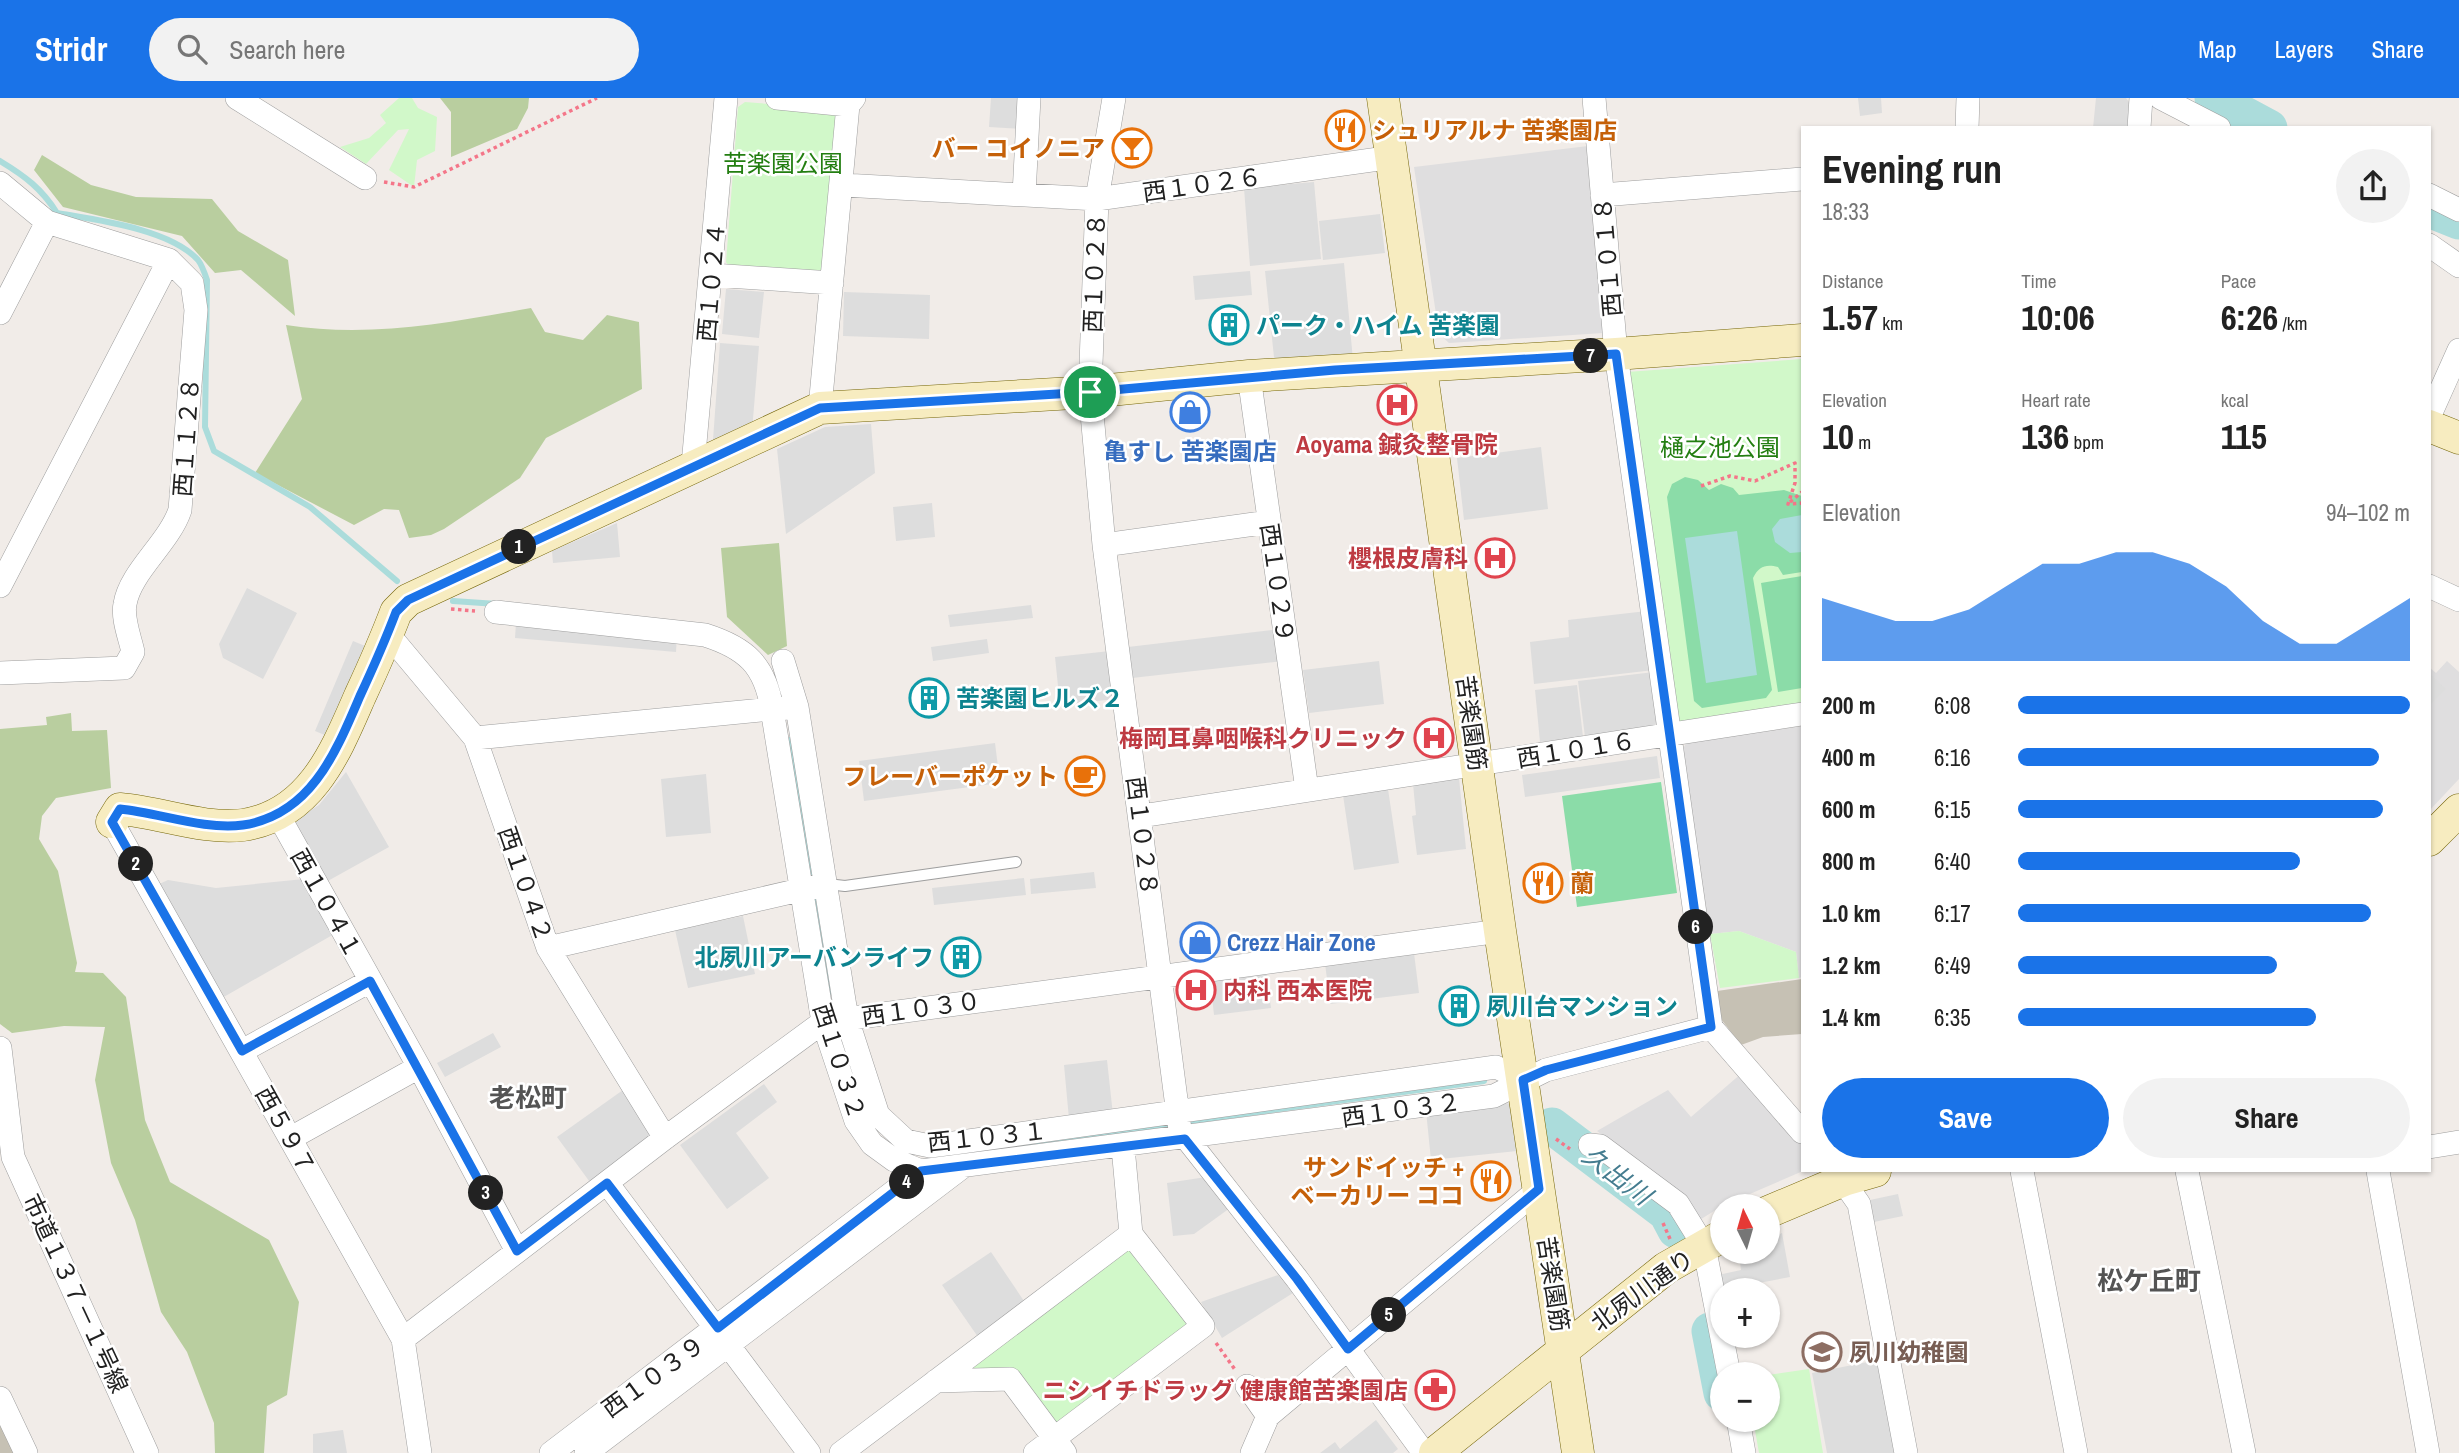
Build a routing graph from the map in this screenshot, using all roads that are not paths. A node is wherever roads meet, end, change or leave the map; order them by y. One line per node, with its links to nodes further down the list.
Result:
1 (237, 98): 16 (street)
2 (726, 98): 27 (street, 西１０２４)
3 (777, 98): 11 (street)
4 (1029, 98): 20 (street)
5 (1114, 98): 22 (street, 西１０２８)
6 (1383, 98): 15 (street, 苦楽園筋)
7 (1594, 98): 21 (street, 西１０１８)
8 (1968, 98): 12 (street)
9 (2141, 98): 13 (street)
10 (2161, 98): 14 (street)
11 (851, 102): 19 (street)
12 (1967, 126)
13 (2139, 126)
14 (2215, 126)
15 (1393, 157): 22 (street, 西１０２６); 33 (street, 苦楽園筋)
16 (365, 178)
17 (1801, 179): 21 (street)
18 (0, 183): 23 (street)
19 (842, 185): 20 (street, 西１０２６); 28 (street)
20 (1024, 195): 22 (street, 西１０２６)
21 (1602, 195): 32 (street, 西１０１８)
22 (1097, 198): 35 (street, 西１０２８)
23 (47, 222): 25 (street); 29 (street)
24 (2431, 246): 26 (street)
25 (169, 260): 43 (street); 49 (street, 西１１２８)
26 (2459, 266)
27 (712, 275): 28 (street); 40 (street, 西１０２４)
28 (832, 283): 36 (street)
29 (0, 313)
30 (1801, 340): 32 (street)
31 (2459, 350): 37 (street)
32 (1616, 354): 33 (street); 53 (street, 西１０１８)
33 (1421, 364): 34 (street); 55 (street, 苦楽園筋)
34 (1249, 376): 35 (street); 41 (street, 西１０２９)
35 (1090, 392): 36 (street); 42 (street, 西１０２８)
36 (820, 408): 40 (street)
37 (2431, 413)
38 (2431, 427): 39 (street)
39 (2459, 438)
40 (693, 465): 47 (street)
41 (1269, 522): 42 (street); 56 (street, 西１０２９)
42 (1104, 545): 59 (street, 西１０２８)
43 (0, 586)
44 (2431, 587): 45 (street)
45 (2459, 600)
46 (496, 612): 51 (street, 西１０３２)
47 (388, 634): 54 (street, 西１０４２); 58 (street)
48 (783, 661): 50 (street, 西１０３１)
49 (0, 673)
50 (797, 707): 51 (street); 63 (street, 西１０３１)
51 (772, 709): 54 (street); 64 (street, 西１０３２)
52 (1801, 714): 53 (street, 西１０１６)
53 (1669, 735): 55 (street, 西１０１６); 71 (street, 西１０１８)
54 (475, 738): 66 (street, 西１０４２)
55 (1478, 764): 56 (street, 西１０１６); 65 (street, 苦楽園筋)
56 (1307, 790): 59 (street, 西１０１６)
57 (2459, 810): 61 (street)
58 (276, 813): 60 (street); 68 (street, 西１０４１)
59 (1141, 816): 67 (street, 西１０２８)
60 (112, 822): 73 (street, 西５９７)
61 (2431, 838)
62 (1016, 862): 63 (lane)
63 (827, 884): 64 (street); 69 (street, 西１０３１)
64 (802, 889): 66 (street); 70 (street, 西１０３２)
65 (1500, 931): 67 (street, 西１０３０); 75 (street, 苦楽園筋)
66 (548, 948): 79 (street, 西１０４２)
67 (1161, 976): 69 (street, 西１０３０); 76 (street, 西１０２８)
68 (370, 981): 73 (street); 74 (street, 西１０４１)
69 (847, 1019): 70 (street, 西１０３０); 76 (street, 西１０３１)
70 (823, 1022): 79 (street, 西１０３０); 85 (street, 西１０３２)
71 (1711, 1027): 75 (street, 西１０３２); 77 (street)
72 (0, 1048): 111 (street, 市道１３７－１号線)
73 (242, 1051): 78 (street, 西５９７)
74 (419, 1067): 78 (street); 97 (street, 西１０４１)
75 (1523, 1080): 76 (street, 西１０３２); 92 (street, 苦楽園筋)
76 (1180, 1124): 82 (street, 西１０３２); 102 (street)
77 (1801, 1131)
78 (290, 1138): 100 (street, 西５９７)
79 (664, 1138): 91 (street, 西１０３０)
80 (2459, 1142): 83 (street)
81 (1590, 1144): 95 (street)
82 (1123, 1147): 84 (street, 西１０３２); 94 (street)
83 (2431, 1147)
84 (961, 1168): 85 (street, 西１０３２); 99 (street)
85 (921, 1171): 99 (street, 西１０３９)
86 (1866, 1172): 90 (street)
87 (2022, 1172): 124 (street)
88 (2187, 1172): 125 (street)
89 (2378, 1172): 126 (street)
90 (1840, 1175): 93 (street); 123 (street)
91 (607, 1183): 97 (street, 西１０３０); 99 (street)
92 (1539, 1189): 101 (street, 苦楽園筋); 102 (street)
93 (1780, 1206)
94 (1131, 1234): 104 (street); 109 (street)
95 (1710, 1238)
96 (1710, 1243): 101 (street, 北夙川通り)
97 (517, 1251): 100 (street, 西１０３０)
98 (1716, 1264): 103 (street)
99 (724, 1336): 113 (street, 西１０３９); 114 (street); 115 (street)
100 (403, 1339): 112 (street, 西５９７)
101 (1564, 1348): 120 (street, 北夙川通り); 121 (street, 苦楽園筋)
102 (1348, 1349): 107 (street); 119 (street)
103 (1728, 1362)
104 (936, 1381): 109 (street); 116 (street)
105 (1247, 1387): 107 (street)
106 (0, 1398): 110 (street)
107 (1268, 1416): 118 (street)
108 (1740, 1432): 122 (street)
109 (1059, 1446): 117 (street)
110 (26, 1453)
111 (147, 1453)
112 (420, 1453)
113 (551, 1453)
114 (586, 1453)
115 (809, 1453)
116 (841, 1453)
117 (1035, 1453)
118 (1252, 1453)
119 (1424, 1453)
120 (1435, 1453)
121 (1578, 1453)
122 (1744, 1453)
123 (1906, 1453)
124 (2076, 1453)
125 (2244, 1453)
126 (2428, 1453)

